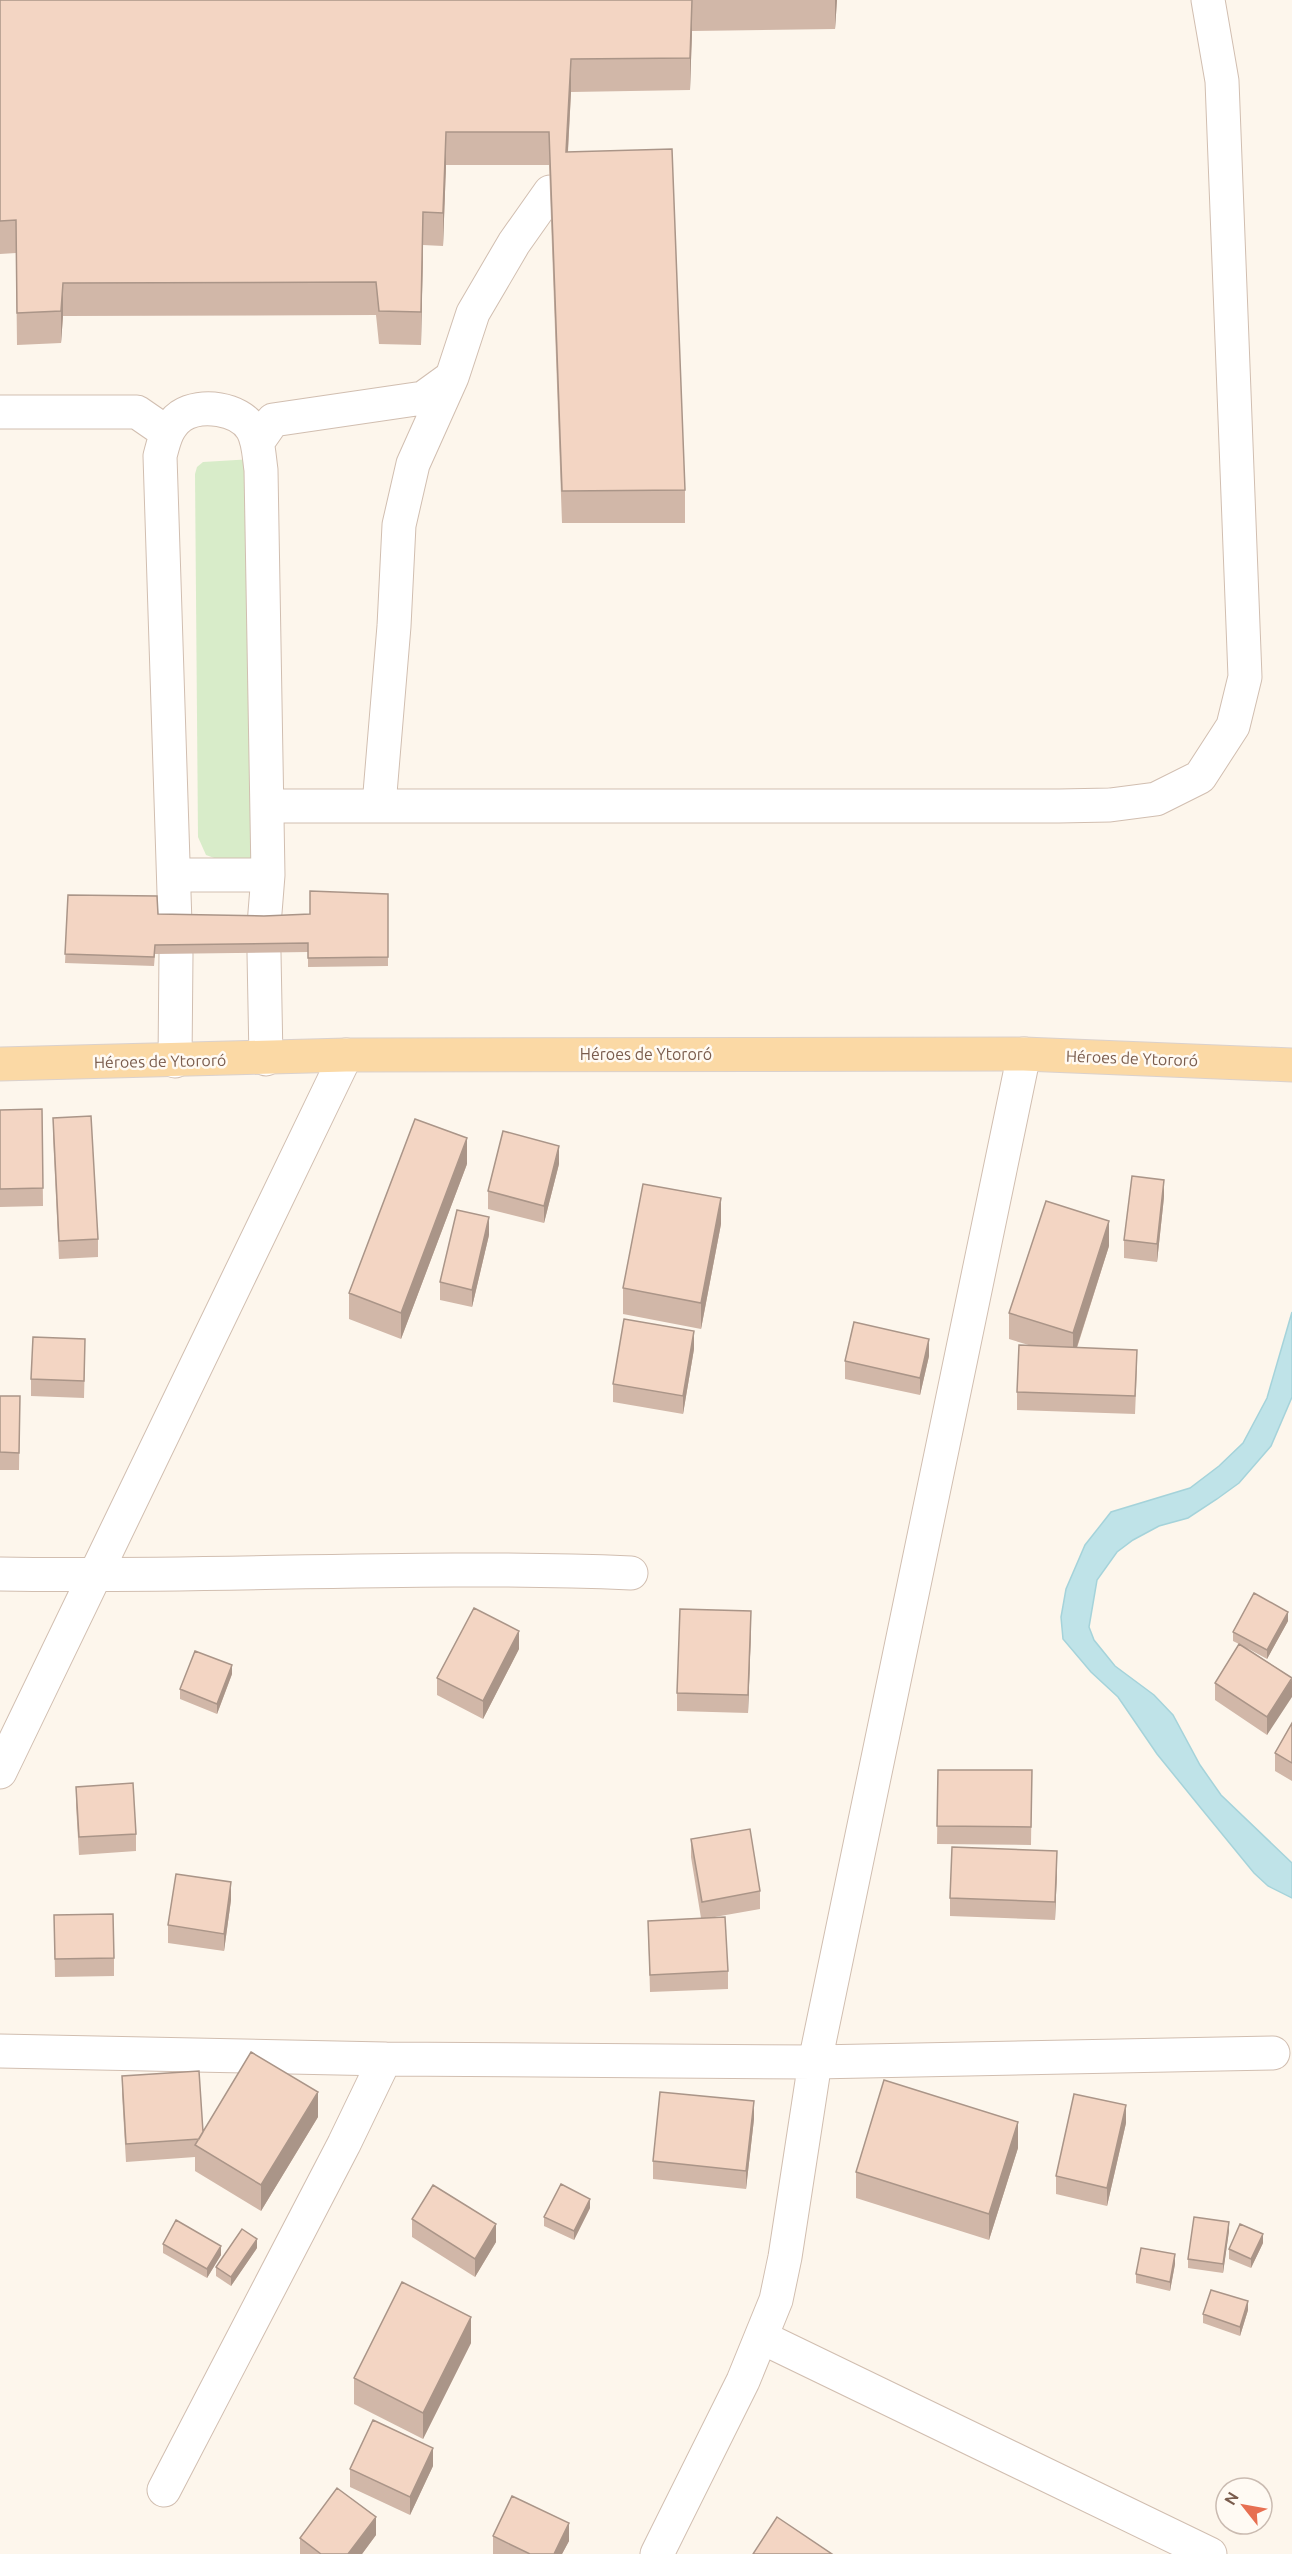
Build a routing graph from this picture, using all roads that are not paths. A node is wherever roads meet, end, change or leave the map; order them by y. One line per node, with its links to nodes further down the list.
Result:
1 (1208, 0): 7 (street)
2 (550, 192): 3 (street)
3 (452, 377): 6 (street); 7 (street)
4 (0, 412): 5 (street)
5 (166, 432): 6 (street); 9 (street)
6 (257, 443): 8 (street)
7 (379, 805): 8 (street)
8 (268, 806): 10 (street)
9 (174, 875): 10 (street); 14 (street)
10 (268, 875): 13 (street)
11 (1024, 1054): 12 (main road, Héroes de Ytororó); 16 (main road, Héroes de Ytororó); 24 (street)
12 (346, 1055): 13 (main road, Héroes de Ytororó); 19 (street)
13 (266, 1059): 14 (main road, Héroes de Ytororó)
14 (175, 1060): 15 (main road, Héroes de Ytororó)
15 (0, 1064)
16 (1292, 1065)
17 (631, 1573): 19 (street)
18 (0, 1574): 19 (street)
19 (93, 1576): 20 (street)
20 (0, 1772)
21 (0, 2051): 23 (street)
22 (1273, 2053): 24 (street)
23 (384, 2059): 24 (street); 26 (street)
24 (815, 2062): 25 (street)
25 (761, 2337): 27 (street); 28 (street)
26 (164, 2490)
27 (657, 2554)
28 (1210, 2554)

